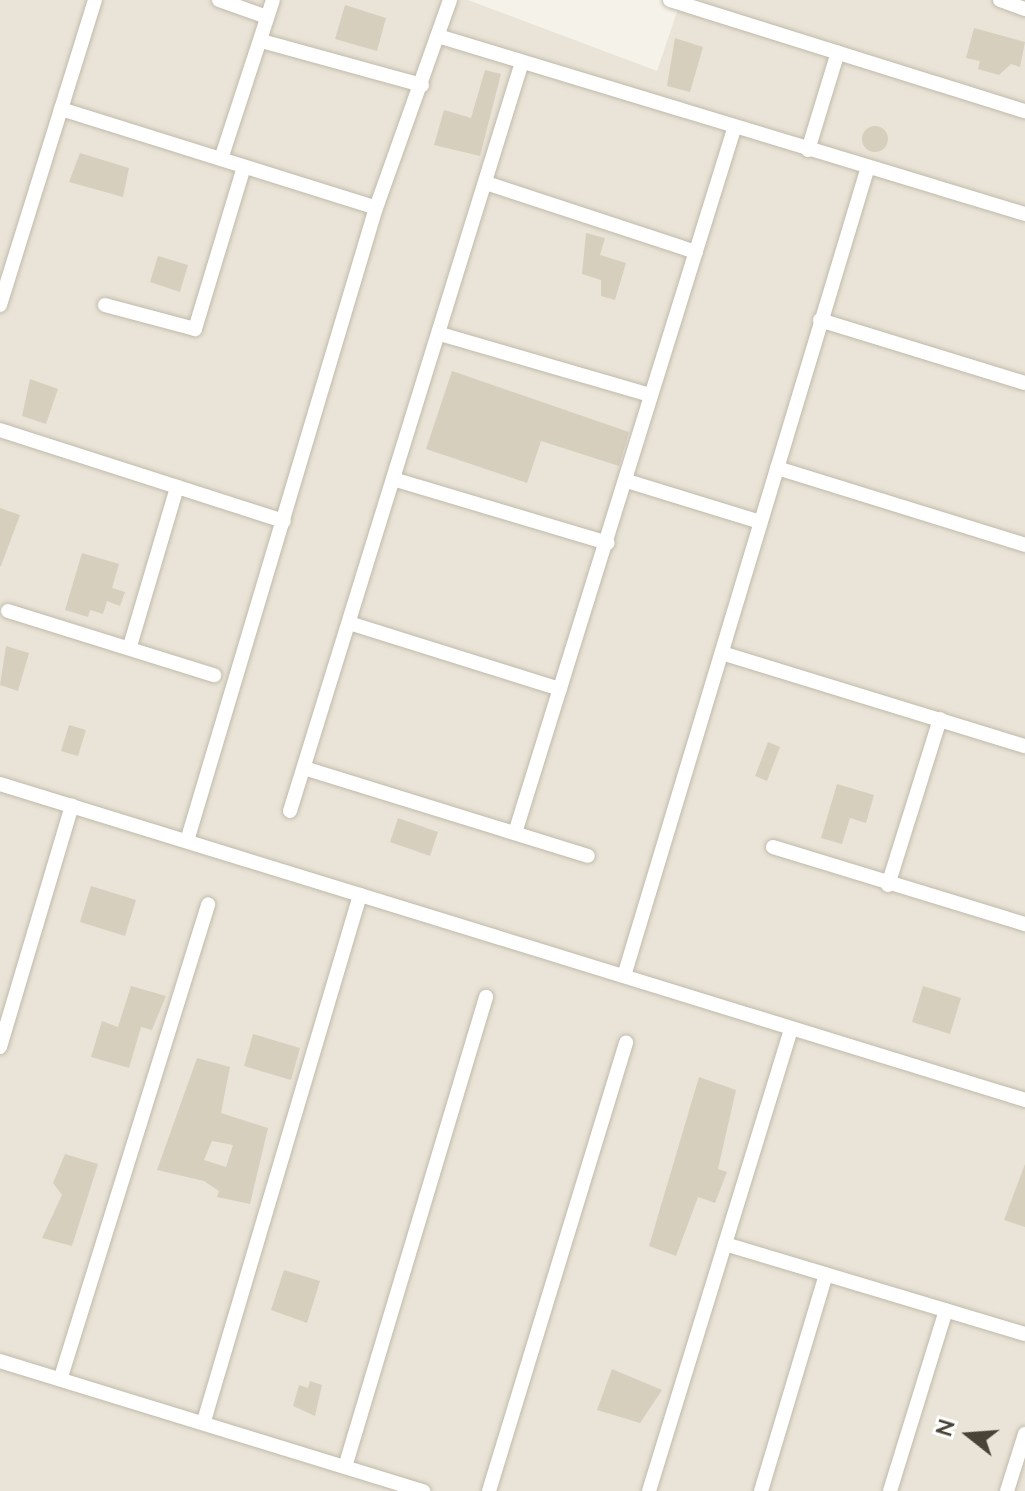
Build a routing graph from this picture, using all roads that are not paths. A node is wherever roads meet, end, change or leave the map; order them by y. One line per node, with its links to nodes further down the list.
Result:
1 (95, 0): 15 (street)
2 (219, 0): 9 (street)
3 (273, 0): 9 (street)
4 (450, 0): 10 (street)
5 (670, 0): 7 (street)
6 (1000, 0): 8 (street)
7 (692, 3): 12 (street)
8 (1025, 9)
9 (267, 17): 11 (street)
10 (438, 36): 13 (street); 14 (street)
11 (262, 41): 14 (street); 19 (street)
12 (838, 52): 16 (street); 18 (street)
13 (521, 65): 17 (street); 22 (street)
14 (422, 85): 23 (street)
15 (61, 109): 19 (street); 26 (street)
16 (1025, 111)
17 (734, 129): 18 (street); 25 (street)
18 (808, 150): 21 (street)
19 (221, 159): 20 (street)
20 (244, 167): 23 (street); 27 (street)
21 (867, 170): 24 (street); 28 (street)
22 (486, 183): 25 (street); 29 (street)
23 (376, 208): 37 (street)
24 (1025, 214)
25 (696, 252): 31 (street)
26 (0, 305)
27 (105, 305)
28 (820, 320): 30 (street); 33 (street)
29 (440, 334): 31 (street); 34 (street)
30 (1025, 383)
31 (650, 395): 35 (street)
32 (0, 430): 36 (street)
33 (777, 468): 38 (street); 40 (street)
34 (393, 479): 39 (street); 42 (street)
35 (627, 481): 38 (street); 39 (street)
36 (177, 487): 37 (street); 43 (street)
37 (284, 521): 54 (street)
38 (757, 521): 44 (street)
39 (608, 543): 46 (street)
40 (1025, 545)
41 (8, 611): 43 (street)
42 (349, 623): 46 (street); 49 (street)
43 (130, 646): 45 (street)
44 (722, 653): 47 (street); 61 (street)
45 (214, 675)
46 (560, 689): 53 (street)
47 (940, 719): 48 (street); 57 (street)
48 (1025, 746)
49 (304, 768): 52 (street); 53 (street)
50 (0, 784): 51 (street)
51 (72, 806): 54 (street); 65 (street)
52 (290, 811)
53 (515, 833): 56 (street)
54 (187, 841): 58 (street)
55 (773, 847): 57 (street)
56 (588, 856)
57 (888, 885): 60 (street)
58 (360, 895): 61 (street); 73 (street)
59 (208, 904): 72 (street)
60 (1025, 924)
61 (624, 976): 63 (street)
62 (486, 997): 75 (street)
63 (791, 1030): 66 (street); 67 (street)
64 (626, 1042): 78 (street)
65 (0, 1047)
66 (1025, 1100)
67 (725, 1244): 68 (street); 79 (street)
68 (826, 1275): 69 (street); 80 (street)
69 (946, 1310): 70 (street); 81 (street)
70 (1025, 1334)
71 (0, 1361): 72 (street)
72 (61, 1377): 73 (street)
73 (204, 1421): 75 (street)
74 (1025, 1434): 82 (street)
75 (345, 1467): 76 (street)
76 (407, 1489): 77 (street)
77 (423, 1491)
78 (489, 1491)
79 (649, 1491)
80 (761, 1491)
81 (890, 1491)
82 (1007, 1491)

